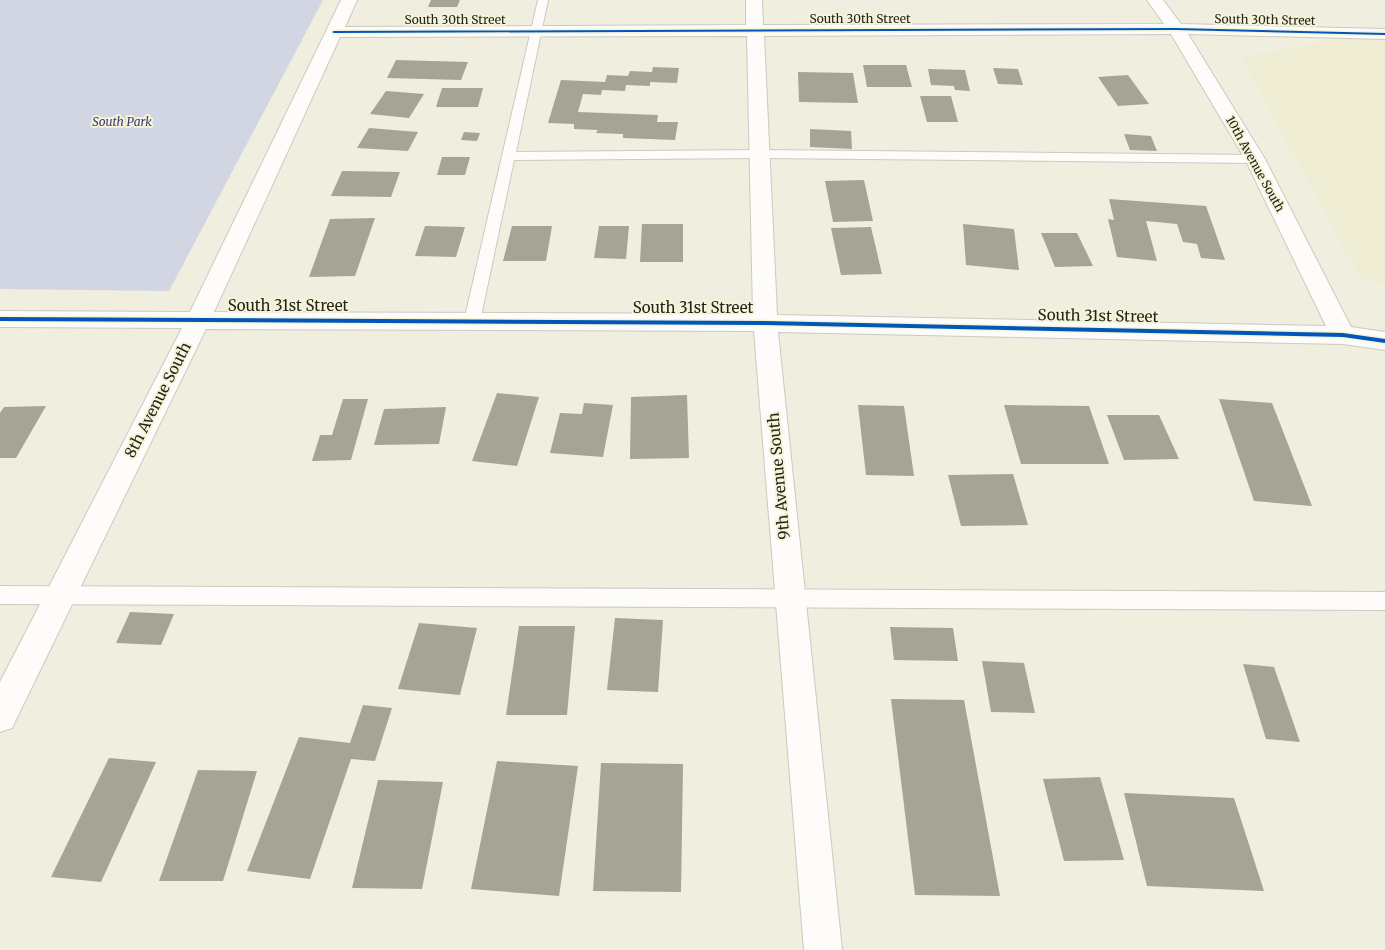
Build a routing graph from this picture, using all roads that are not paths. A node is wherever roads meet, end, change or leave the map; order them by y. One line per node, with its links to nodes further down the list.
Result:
1 (349, 0): 7 (street, 8th Avenue South)
2 (544, 0): 8 (lane)
3 (754, 0): 6 (street, 9th Avenue South)
4 (1155, 0): 5 (street, 10th Avenue South)
5 (1176, 29): 6 (street, South 30th Street); 9 (street, South 30th Street); 12 (street, 10th Avenue South)
6 (756, 31): 8 (street, South 30th Street); 10 (street, 9th Avenue South)
7 (334, 32): 8 (street, South 30th Street); 14 (street, 8th Avenue South)
8 (537, 32): 11 (lane)
9 (1385, 34)
10 (760, 154): 11 (lane); 12 (lane); 16 (street, 9th Avenue South)
11 (509, 156): 15 (lane)
12 (1254, 159): 17 (street, 10th Avenue South)
13 (0, 319): 14 (street, South 31st Street)
14 (198, 320): 15 (street, South 31st Street); 20 (street, 8th Avenue South)
15 (472, 321): 16 (street, South 31st Street)
16 (765, 323): 17 (street, South 31st Street); 21 (street, 9th Avenue South)
17 (1342, 335): 18 (street, South 31st Street)
18 (1385, 340)
19 (0, 595): 20 (lane)
20 (60, 595): 21 (lane); 23 (street, 8th Avenue South)
21 (790, 600): 22 (lane); 24 (street, 9th Avenue South)
22 (1385, 601)
23 (0, 716)
24 (823, 950)

